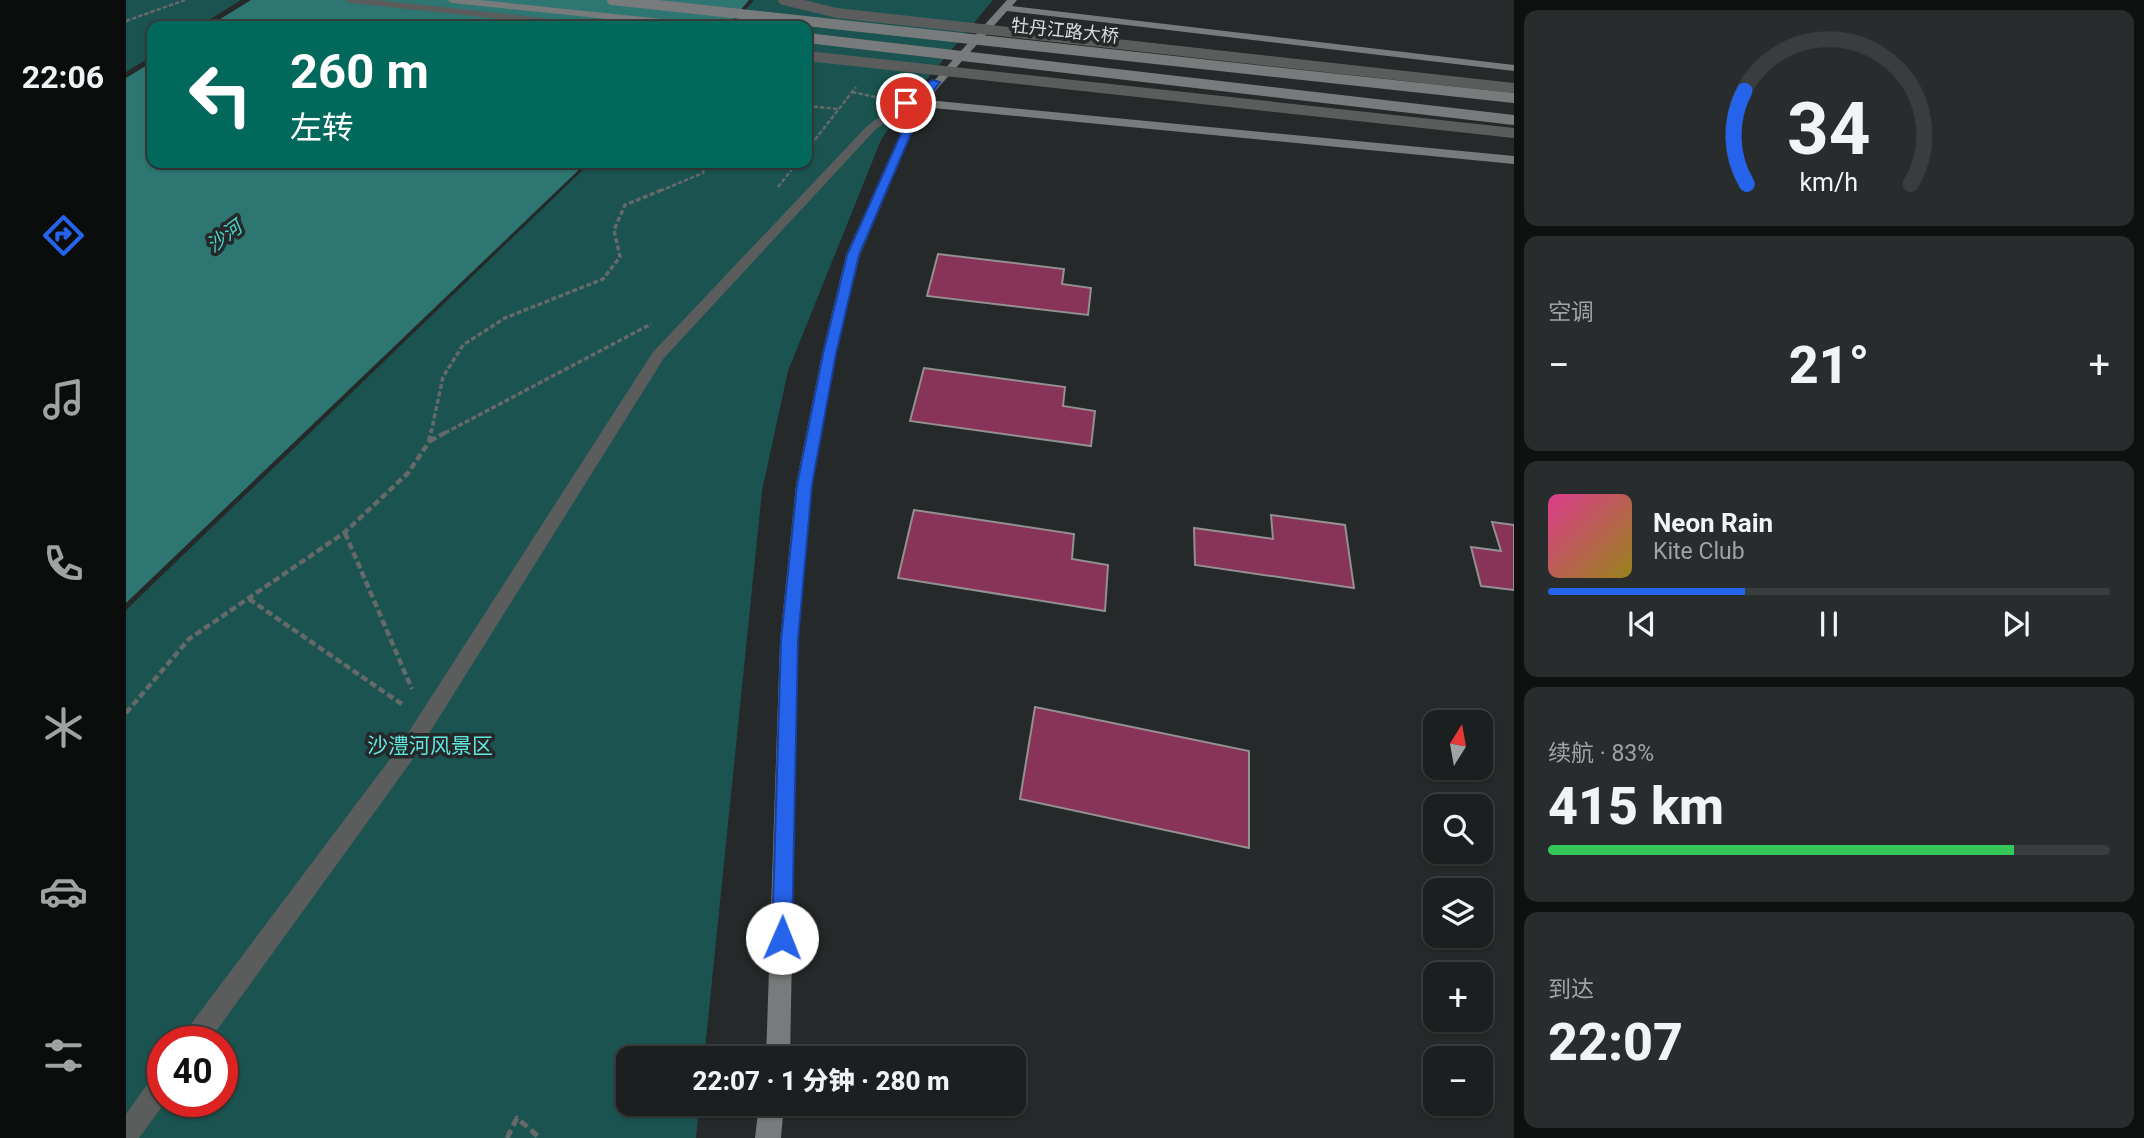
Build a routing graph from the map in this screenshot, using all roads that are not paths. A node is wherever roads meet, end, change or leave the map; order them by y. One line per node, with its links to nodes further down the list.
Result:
1 (350, 0): 6 (street)
2 (452, 0): 7 (street)
3 (612, 0): 8 (street, 牡丹江路大桥, bridge)
4 (783, 0): 14 (street, 牡丹江路大桥, bridge)
5 (1009, 4): 12 (street); 13 (street)
6 (544, 21)
7 (653, 21)
8 (805, 21)
9 (812, 22): 15 (street, 牡丹江路大桥, bridge)
10 (812, 39): 17 (street, 牡丹江路大桥, bridge)
11 (812, 57): 18 (street, bridge)
12 (1514, 68)
13 (935, 82): 16 (street); 20 (street)
14 (1514, 88)
15 (1514, 98)
16 (919, 103): 19 (street); 21 (street)
17 (1514, 120)
18 (1514, 133)
19 (1514, 160)
20 (205, 1026)
21 (778, 1046)
22 (147, 1106): 24 (street)
23 (771, 1116): 25 (street)
24 (126, 1135)
25 (768, 1138)

